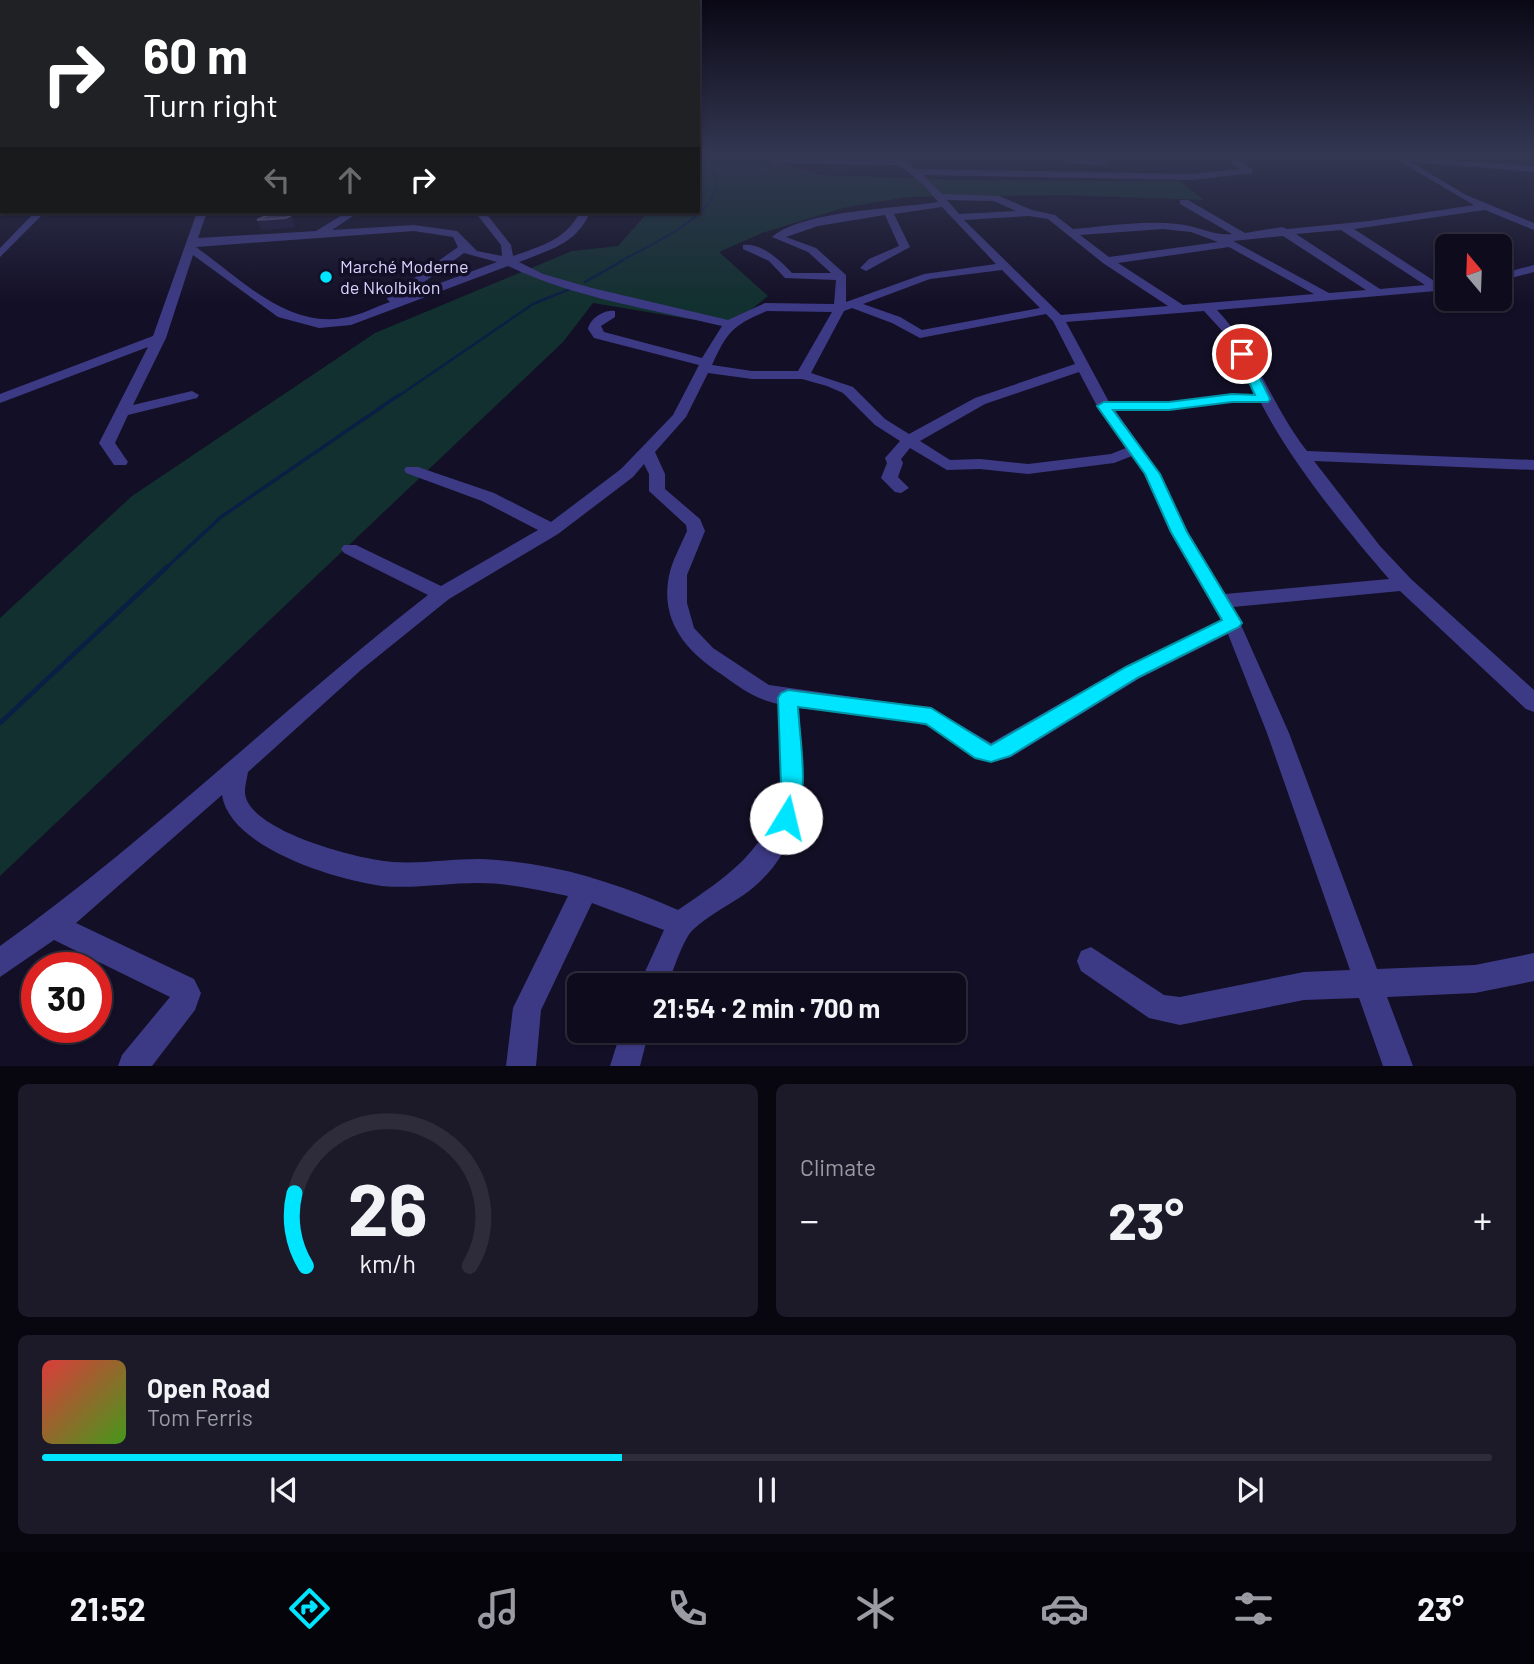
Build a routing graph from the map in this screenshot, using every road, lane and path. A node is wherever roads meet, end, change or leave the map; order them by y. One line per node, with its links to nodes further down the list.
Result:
1 (922, 206): 13 (street)
2 (945, 206): 14 (street)
3 (1013, 206): 6 (street)
4 (1190, 206): 21 (street)
5 (1484, 207): 15 (street); 16 (street)
6 (1029, 213): 14 (street); 19 (street)
7 (38, 214): 26 (street)
8 (201, 214): 23 (street)
9 (351, 214): 20 (street)
10 (414, 214): 17 (street)
11 (482, 214): 27 (street)
12 (584, 214): 27 (street)
13 (890, 214): 30 (street); 33 (street)
14 (956, 217): 29 (street)
15 (1344, 227): 18 (street); 34 (street)
16 (1534, 227)
17 (414, 228): 20 (street); 25 (street)
18 (1282, 230): 21 (street); 36 (street)
19 (1073, 232): 22 (street); 28 (street)
20 (317, 234): 23 (street)
21 (1241, 235): 22 (street)
22 (1223, 242): 28 (street); 37 (street)
23 (192, 246): 42 (street); 46 (street)
24 (747, 247): 33 (street)
25 (464, 248): 27 (street); 38 (street)
26 (0, 254)
27 (501, 260): 38 (street); 42 (street); 45 (street)
28 (1107, 261): 41 (street)
29 (1005, 266): 40 (street); 44 (street)
30 (866, 268)
31 (1534, 268): 32 (street)
32 (1512, 274)
33 (842, 277): 40 (street)
34 (1435, 283)
35 (1435, 289): 36 (street)
36 (1378, 293): 37 (street)
37 (1324, 295): 39 (street)
38 (395, 297): 42 (street)
39 (1206, 305): 41 (street); 52 (street)
40 (848, 307): 44 (street); 45 (street); 49 (street)
41 (1178, 307): 44 (street)
42 (380, 310)
43 (611, 314): 47 (street)
44 (1053, 315): 48 (street)
45 (730, 324): 47 (street)
46 (159, 338): 51 (street); 54 (street)
47 (705, 365): 49 (street); 57 (street)
48 (1084, 366): 53 (street); 55 (street)
49 (803, 375): 55 (street)
50 (192, 395): 54 (street)
51 (0, 399)
52 (1264, 399): 53 (street); 58 (street)
53 (1104, 406): 56 (street)
54 (124, 412): 59 (street)
55 (907, 441): 56 (street); 62 (street)
56 (1134, 450): 67 (street)
57 (648, 452): 63 (street); 69 (street)
58 (1301, 456): 60 (street); 65 (street)
59 (120, 461)
60 (1534, 465)
61 (412, 470): 63 (street)
62 (901, 488)
63 (552, 530): 66 (street)
64 (350, 550): 66 (street)
65 (1405, 584): 67 (street); 70 (street)
66 (442, 594): 71 (street)
67 (1223, 601): 68 (street)
68 (1233, 623): 69 (street); 79 (street)
69 (788, 698): 74 (street)
70 (1534, 703)
71 (237, 771): 72 (street); 73 (street)
72 (586, 887): 74 (street); 82 (street)
73 (54, 924): 76 (street); 81 (street)
74 (680, 924): 78 (street)
75 (1091, 961): 79 (street)
76 (0, 963)
77 (1534, 967): 79 (street)
78 (658, 973)
79 (1370, 986): 84 (street)
80 (630, 1043): 83 (street)
81 (133, 1066)
82 (520, 1066)
83 (625, 1066)
84 (1398, 1066)

